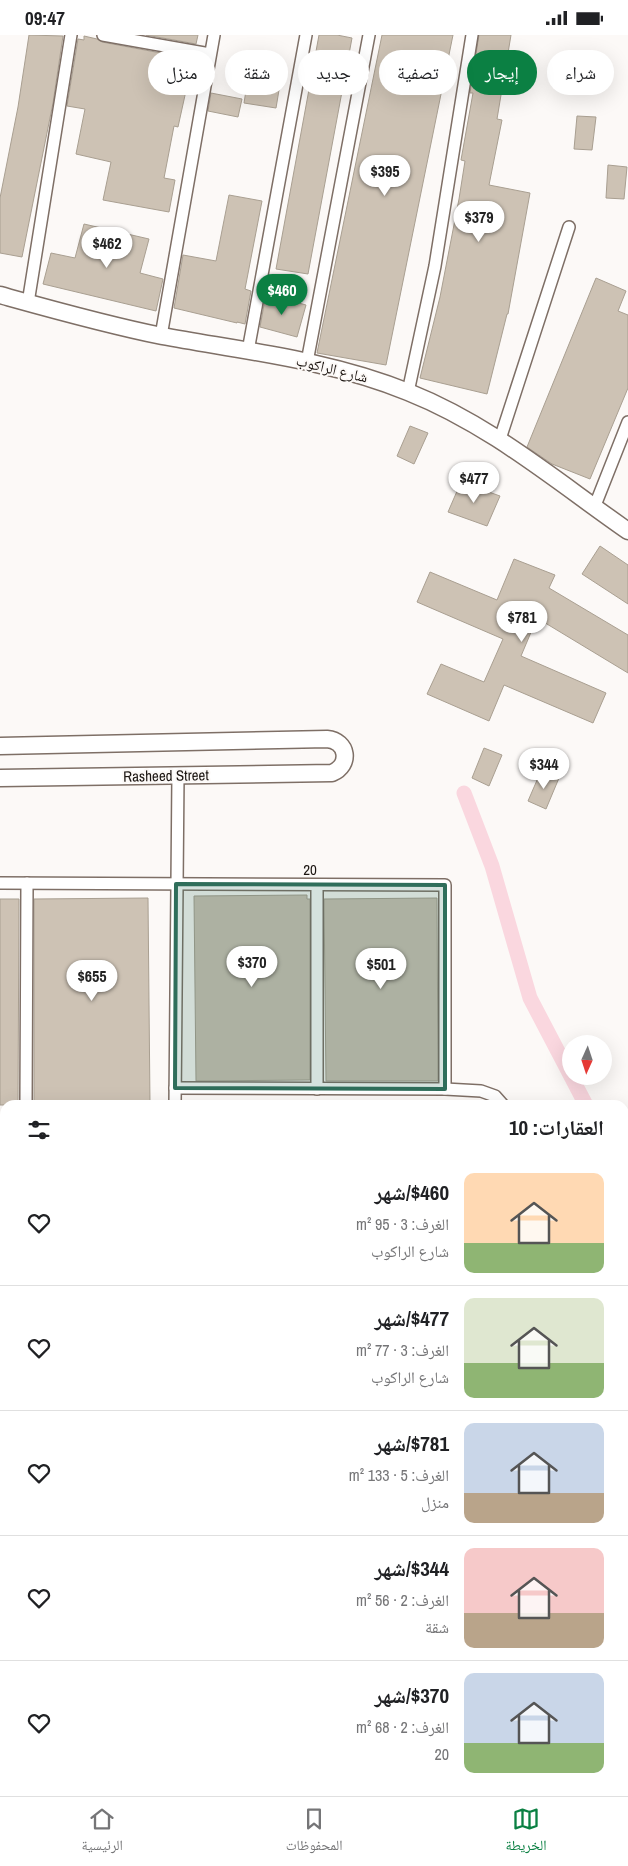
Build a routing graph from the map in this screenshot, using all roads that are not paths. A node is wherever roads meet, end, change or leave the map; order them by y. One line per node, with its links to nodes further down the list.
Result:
1 (70, 35): 12 (street)
2 (103, 35): 7 (street)
3 (214, 35): 8 (street)
4 (306, 35): 14 (street)
5 (369, 35): 15 (street)
6 (472, 35): 16 (street)
7 (187, 50)
8 (211, 50)
9 (203, 95): 13 (street)
10 (569, 227): 18 (street)
11 (0, 295): 12 (street, شارع الراكوب)
12 (28, 303): 13 (street, شارع الراكوب)
13 (161, 336): 14 (street, شارع الراكوب)
14 (248, 351): 15 (street, شارع الراكوب)
15 (307, 362): 16 (street, شارع الراكوب)
16 (408, 392): 18 (street, شارع الراكوب)
17 (628, 422): 19 (street)
18 (500, 439): 19 (street, شارع الراكوب)
19 (594, 508): 20 (street, شارع الراكوب)
20 (628, 531)
21 (0, 746): 22 (street, Rasheed Street)
22 (178, 775): 23 (street, Rasheed Street); 26 (street)
23 (0, 778)
24 (0, 883): 25 (street, 20)
25 (27, 883): 26 (street, 20); 31 (street)
26 (176, 884): 27 (street, 20); 28 (street)
27 (317, 885): 29 (street); 30 (street, 20)
28 (175, 1088): 29 (street); 32 (street)
29 (316, 1089): 30 (street)
30 (444, 1089): 33 (street)
31 (26, 1100)
32 (175, 1100)
33 (499, 1100)

